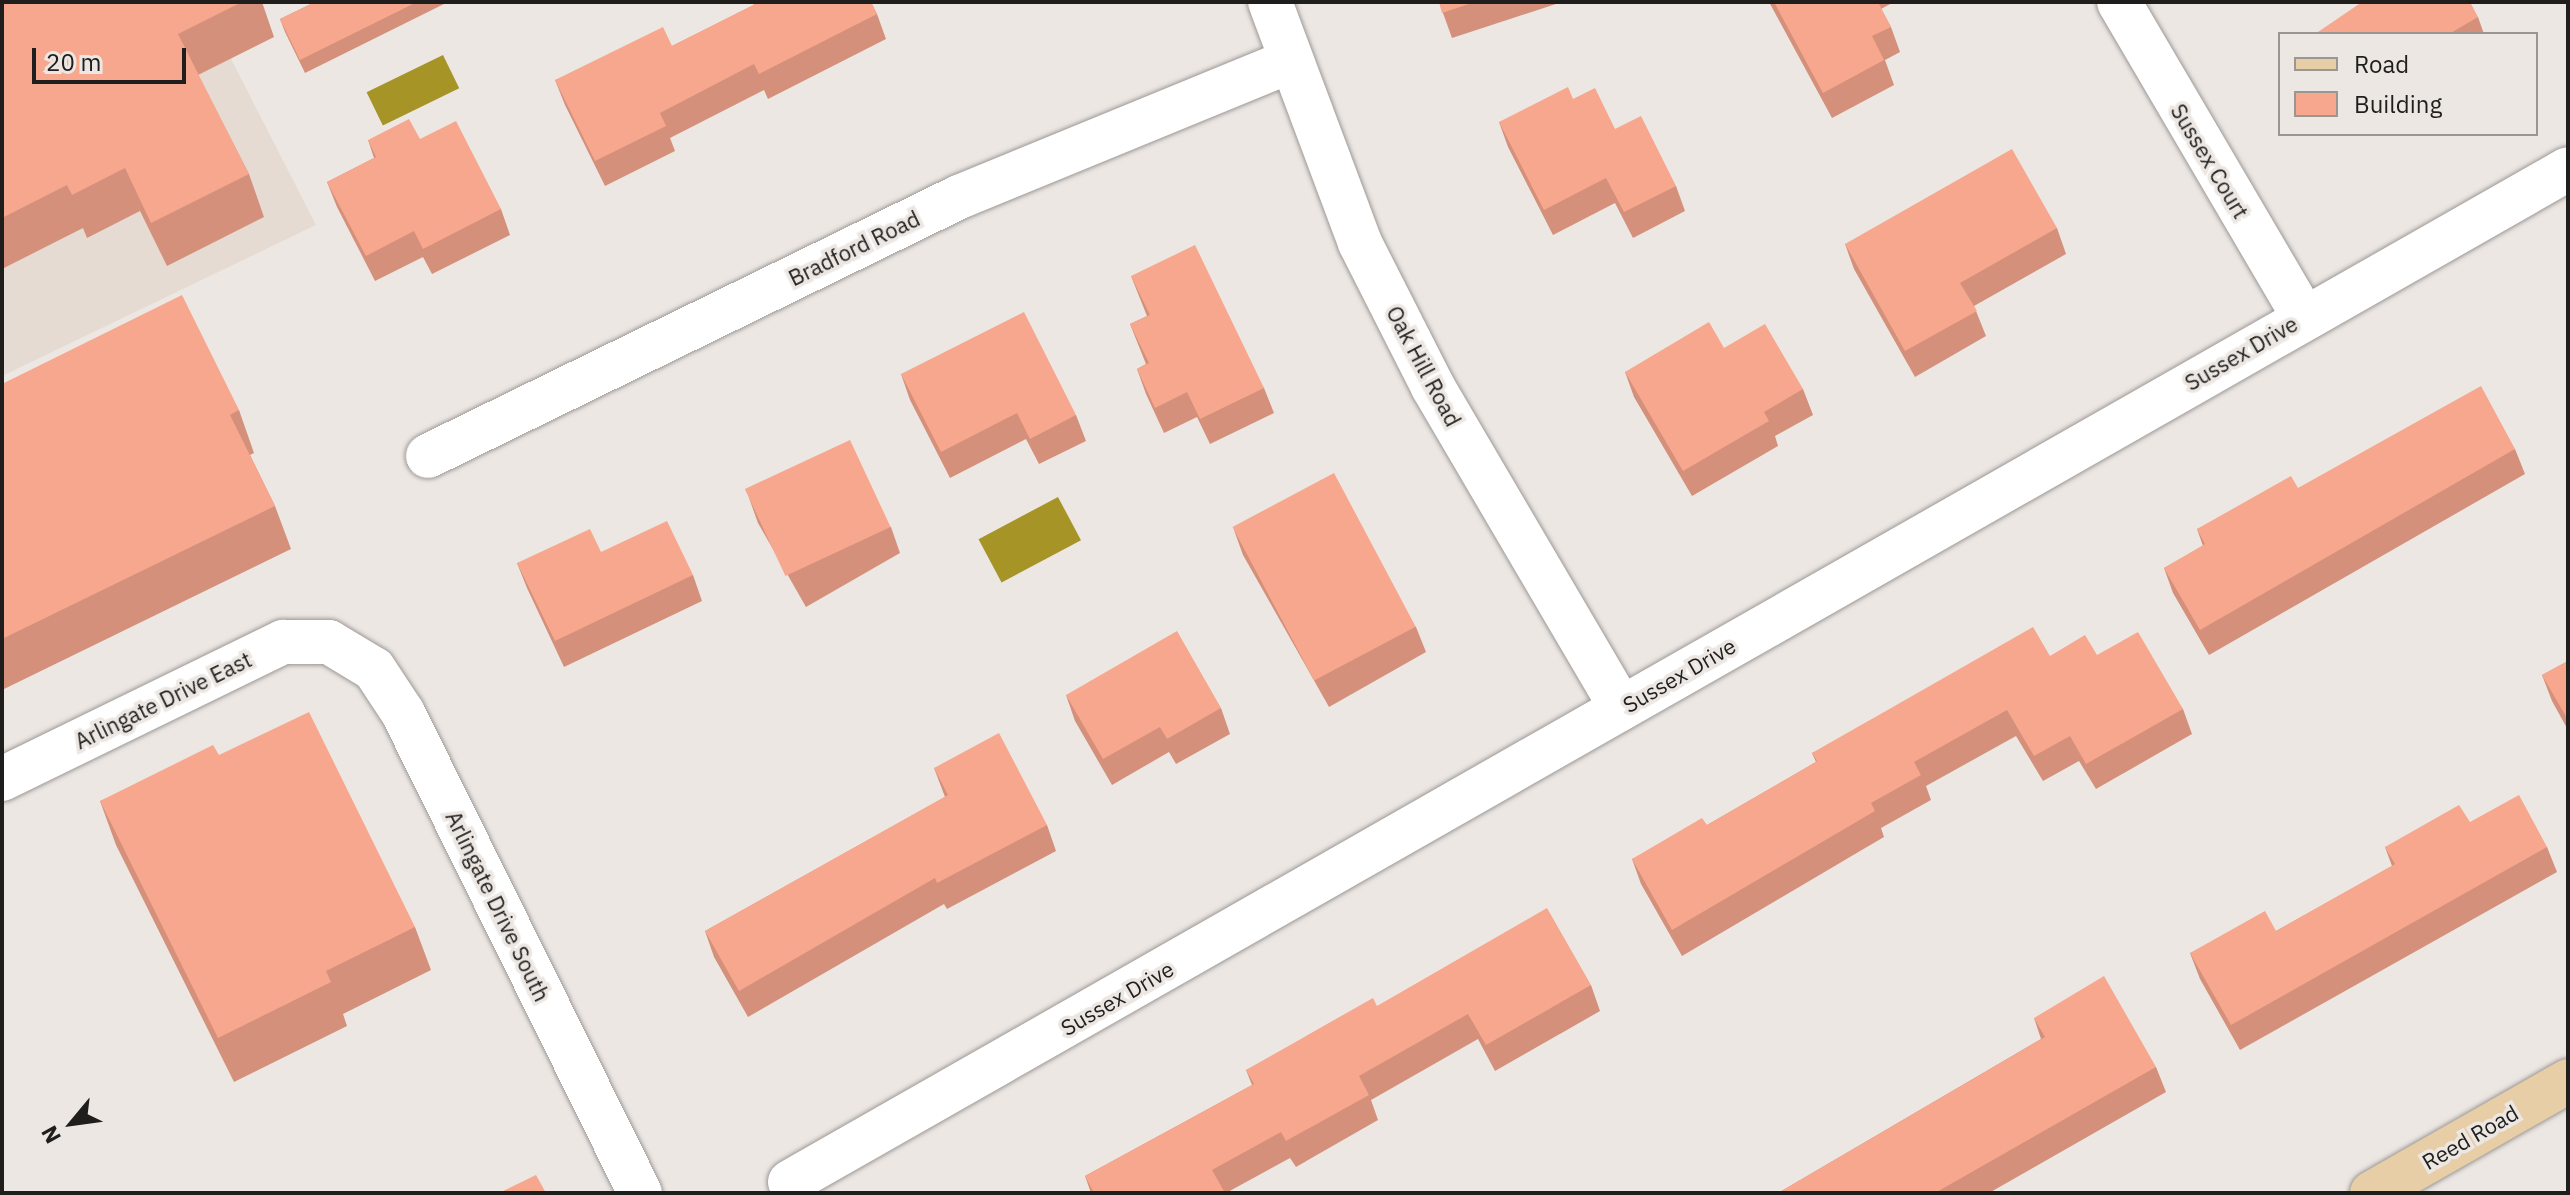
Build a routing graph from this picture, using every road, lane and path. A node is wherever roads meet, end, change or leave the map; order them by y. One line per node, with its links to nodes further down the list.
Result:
1 (1270, 2): 3 (street, Oak Hill Road)
2 (2119, 2): 5 (street, Sussex Court)
3 (1291, 61): 6 (street, Bradford Road); 8 (street, Oak Hill Road)
4 (2568, 169): 5 (street, Sussex Drive)
5 (2304, 317): 8 (street, Sussex Drive)
6 (428, 456)
7 (329, 642): 9 (street, Arlingate Drive East); 12 (street, Arlingate Drive South)
8 (1621, 708): 11 (street, Sussex Drive)
9 (2, 779)
10 (2568, 1081): 13 (main road, Reed Road)
11 (790, 1182)
12 (640, 1193)
13 (2372, 1193)

